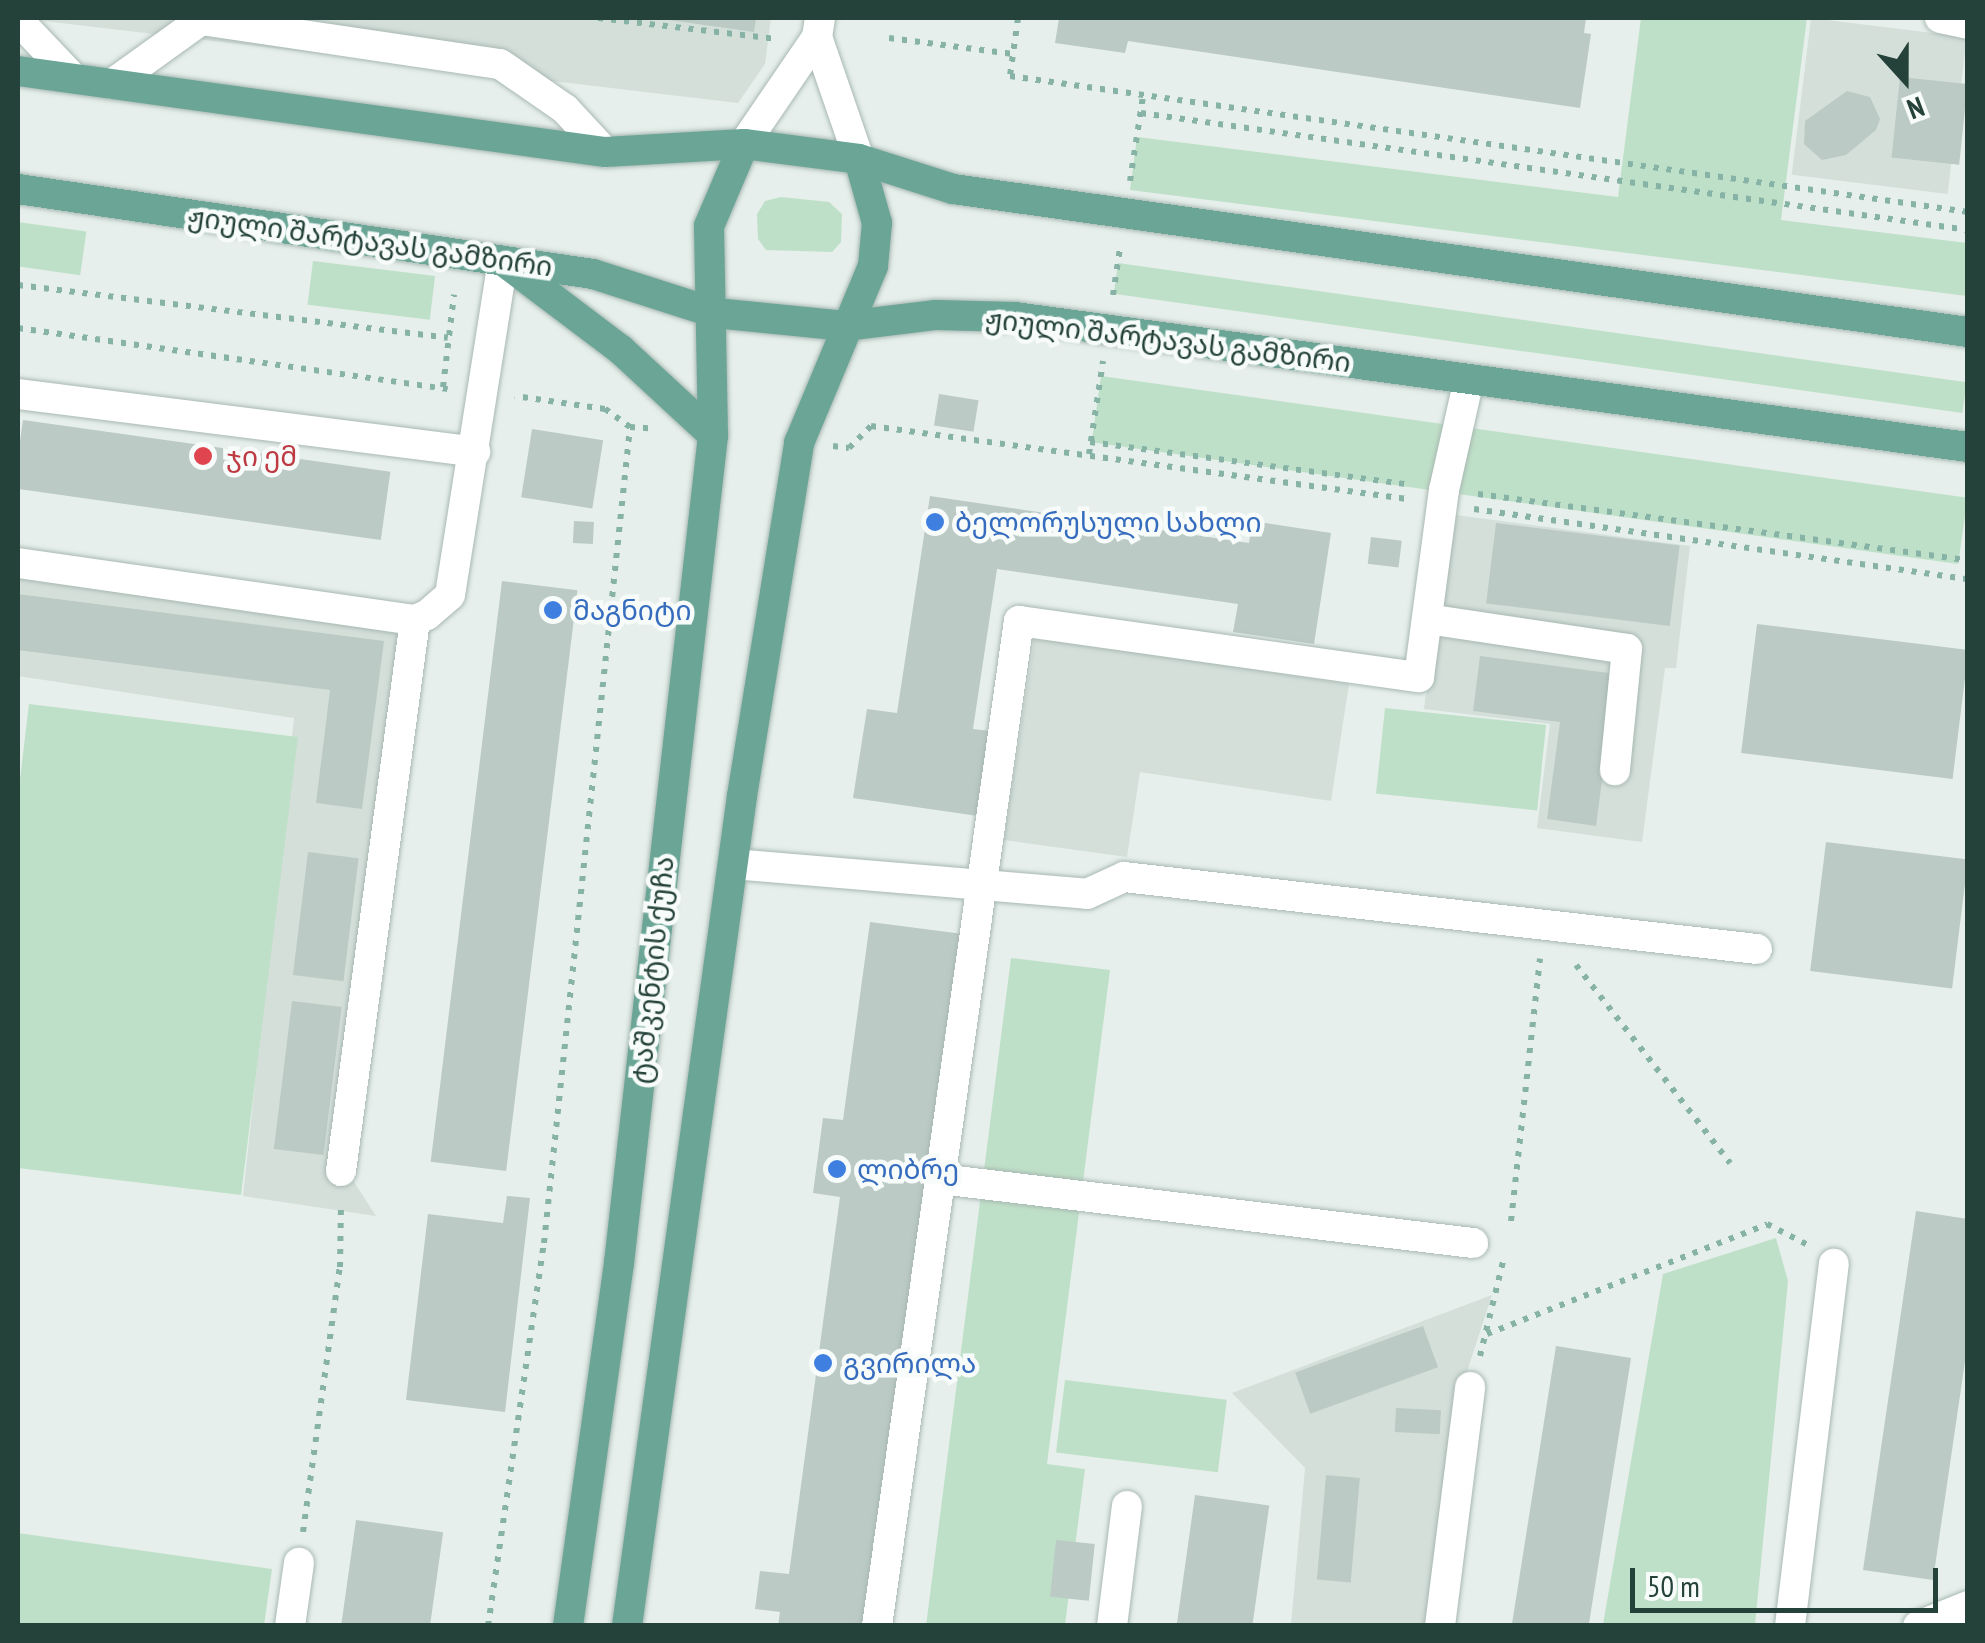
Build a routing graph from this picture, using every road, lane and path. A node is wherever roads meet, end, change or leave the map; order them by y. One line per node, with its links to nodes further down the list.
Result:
1 (598, 18): 6 (path)
2 (1018, 18): 8 (path)
3 (1940, 18): 5 (street)
4 (18, 20): 10 (street)
5 (1968, 24)
6 (809, 32): 14 (street); 16 (street)
7 (889, 38): 8 (path)
8 (1013, 54): 12 (path)
9 (18, 71): 10 (main road)
10 (73, 78): 11 (main road)
11 (112, 84): 15 (main road); 15 (street)
12 (1143, 96): 13 (path); 18 (path)
13 (1141, 112): 19 (path); 20 (path)
14 (744, 144): 15 (main road); 16 (main road); 24 (main road)
15 (605, 152)
16 (859, 159): 19 (main road); 25 (main road)
17 (18, 189): 21 (main road, ჟიული შარტავას გამზირი)
18 (1968, 212)
19 (1125, 214): 27 (path); 28 (main road)
20 (1968, 230)
21 (503, 261): 24 (main road, ჟიული შარტავას გამზირი); 32 (street); 36 (main road)
22 (18, 286): 29 (path)
23 (454, 295): 29 (path)
24 (716, 313): 25 (main road, ჟიული შარტავას გამზირი); 36 (main road, ტაშკენტის ქუჩა)
25 (846, 326): 27 (main road, ჟიული შარტავას გამზირი); 38 (main road)
26 (18, 328): 31 (path)
27 (1108, 329): 30 (main road, ჟიული შარტავას გამზირი); 37 (path)
28 (1968, 332)
29 (448, 338): 31 (path)
30 (1469, 379): 39 (main road, ჟიული შარტავას გამზირი); 42 (street)
31 (443, 388): 32 (path)
32 (486, 392): 35 (path); 40 (street)
33 (18, 394): 40 (street)
34 (872, 426): 38 (path)
35 (630, 427): 36 (path); 64 (path)
36 (713, 434): 65 (main road, ტაშკენტის ქუჩა)
37 (1090, 442): 41 (path); 42 (path)
38 (799, 443): 48 (main road)
39 (1968, 447)
40 (475, 452): 46 (street)
41 (1089, 454)
42 (1444, 490): 43 (path); 45 (street)
43 (1968, 560)
44 (18, 563): 46 (street)
45 (1427, 619): 47 (street); 49 (street)
46 (415, 620): 53 (street)
47 (1616, 770)
48 (733, 864): 49 (street); 66 (main road)
49 (980, 885): 50 (street); 54 (street)
50 (1544, 925): 51 (street); 52 (path); 55 (path)
51 (1757, 949)
52 (1730, 1163)
53 (342, 1171): 61 (path)
54 (940, 1179): 56 (street); 67 (street)
55 (1511, 1221)
56 (1488, 1244): 58 (path)
57 (1834, 1264): 58 (path); 70 (street)
58 (1487, 1334): 59 (path)
59 (1470, 1387): 69 (street)
60 (1127, 1506): 68 (street)
61 (299, 1563): 63 (street)
62 (1968, 1606): 71 (street)
63 (290, 1626)
64 (488, 1626)
65 (568, 1626)
66 (627, 1626)
67 (877, 1626)
68 (1112, 1626)
69 (1440, 1626)
70 (1790, 1626)
71 (1918, 1626)

